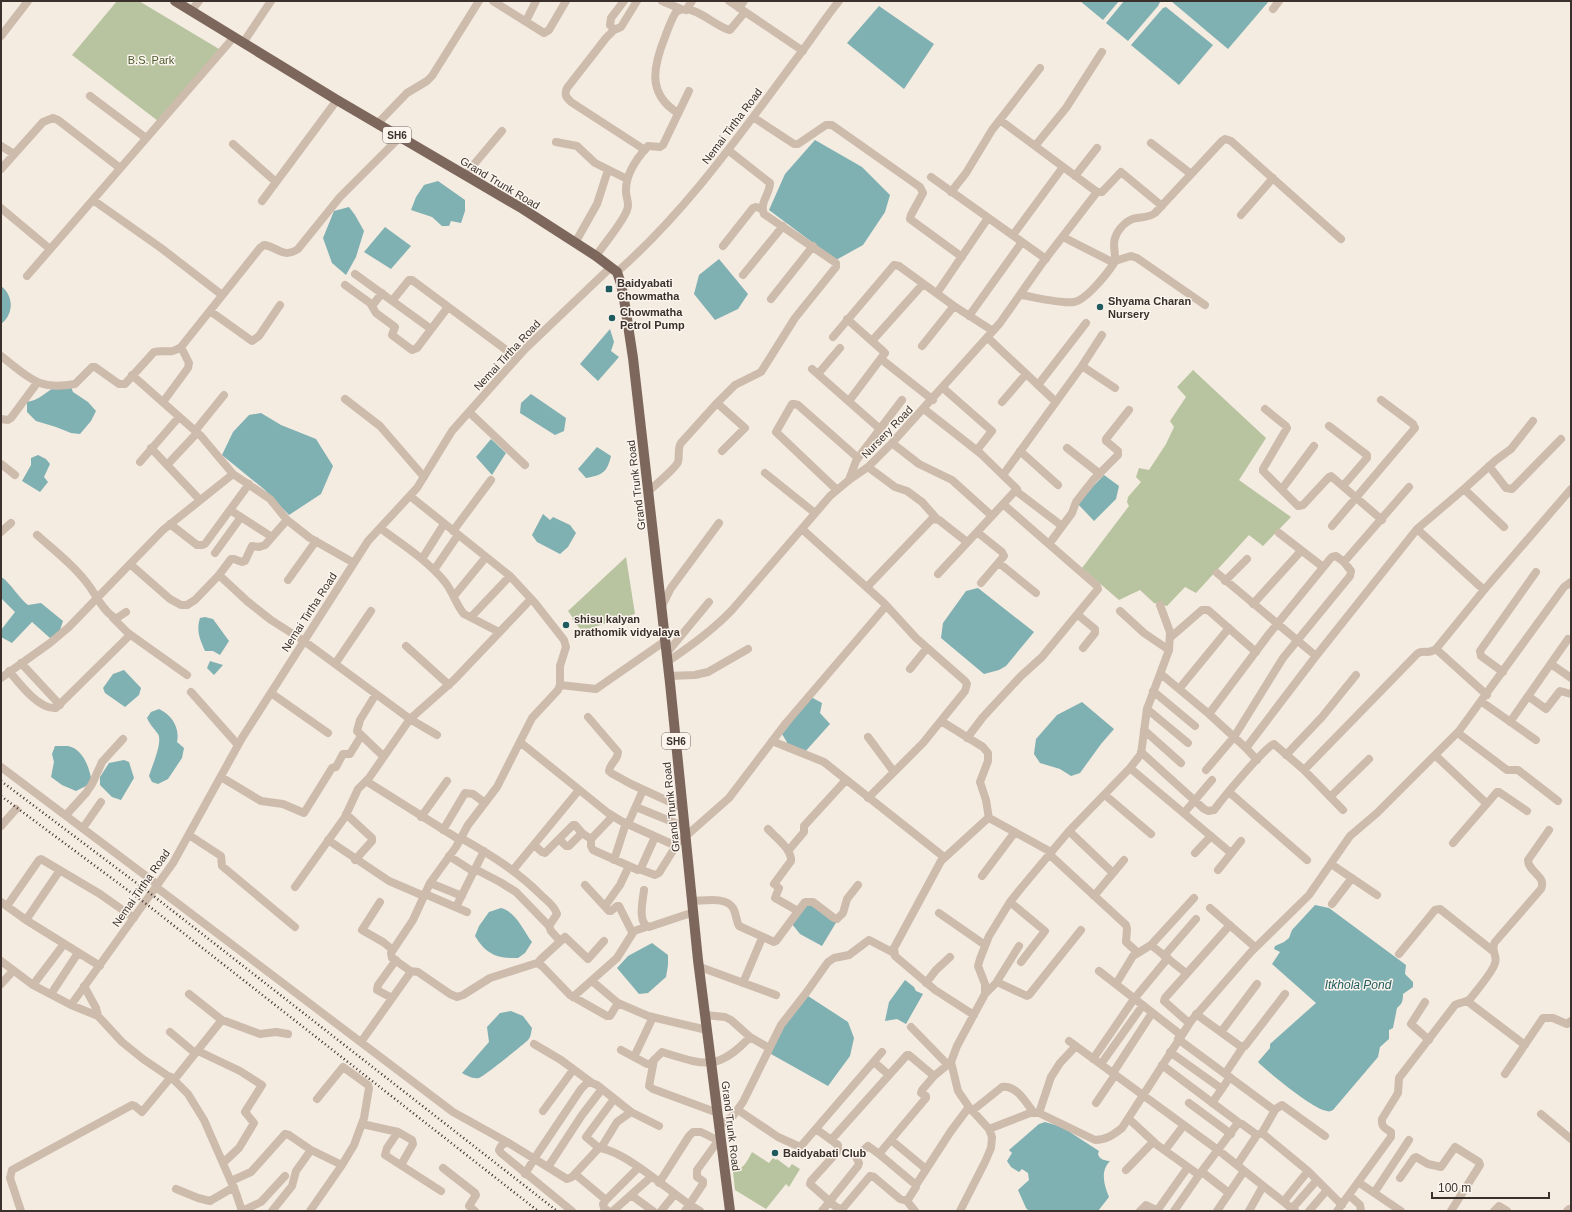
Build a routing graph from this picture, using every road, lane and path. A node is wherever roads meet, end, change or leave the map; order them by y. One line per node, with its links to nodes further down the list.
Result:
1 (28, 1): 24 (street)
2 (175, 1): 19 (main road, Grand Trunk Road / SH6)
3 (199, 1): 19 (street)
4 (271, 1): 26 (street)
5 (479, 1): 36 (street)
6 (493, 1): 21 (street)
7 (536, 1): 21 (street)
8 (566, 1): 21 (street)
9 (624, 1): 20 (street)
10 (637, 1): 22 (street)
11 (662, 1): 18 (street)
12 (692, 1): 18 (street)
13 (729, 1): 16 (street)
14 (839, 1): 27 (street, Nemai Tirtha Road)
15 (1280, 1): 17 (street)
16 (743, 7): 18 (street); 27 (street)
17 (1273, 9)
18 (683, 10): 33 (street)
19 (191, 11): 25 (main road, Grand Trunk Road / SH6)
20 (614, 15): 22 (street); 23 (street)
21 (526, 21)
22 (623, 24): 23 (street)
23 (614, 30): 46 (street)
24 (1, 36)
25 (234, 37): 26 (main road, Grand Trunk Road / SH6); 39 (street)
26 (243, 43): 32 (main road, Grand Trunk Road / SH6)
27 (803, 50): 34 (street, Nemai Tirtha Road)
28 (1102, 52): 44 (street)
29 (1040, 68): 35 (street)
30 (689, 91): 33 (street)
31 (90, 96): 39 (street)
32 (337, 100): 36 (main road, Grand Trunk Road / SH6); 59 (street)
33 (678, 113): 46 (street)
34 (753, 117): 47 (street, Nemai Tirtha Road); 79 (street)
35 (1000, 120): 44 (street); 60 (street)
36 (378, 123): 38 (main road, Grand Trunk Road / SH6)
37 (502, 131): 54 (street)
38 (400, 137): 54 (main road, Grand Trunk Road / SH6); 90 (street)
39 (146, 138): 50 (street)
40 (556, 142): 52 (street)
41 (1151, 143): 53 (street)
42 (233, 144): 59 (street)
43 (1, 146): 48 (street)
44 (1035, 146): 49 (street)
45 (1097, 148): 55 (street)
46 (644, 150): 58 (street)
47 (728, 150): 66 (street); 82 (street, Nemai Tirtha Road)
48 (14, 154): 50 (street); 51 (street)
49 (1063, 167): 55 (street); 70 (street)
50 (120, 168): 62 (street)
51 (1, 169)
52 (608, 170): 58 (street); 74 (street)
53 (1191, 174): 57 (street); 64 (street)
54 (465, 175): 74 (main road, Grand Trunk Road / SH6)
55 (1075, 176): 61 (street)
56 (931, 177): 60 (street)
57 (1273, 178): 67 (street); 72 (street)
58 (627, 179): 78 (street)
59 (276, 182): 63 (street)
60 (951, 192): 68 (street)
61 (1097, 192): 64 (street); 71 (street, Nursery Road)
62 (93, 200): 77 (street); 90 (street)
63 (262, 201)
64 (1162, 206): 81 (street)
65 (1, 208): 77 (street)
66 (762, 209): 69 (street); 75 (street)
67 (1241, 215)
68 (988, 218): 70 (street); 79 (street)
69 (783, 226): 76 (street); 84 (street)
70 (1013, 235): 73 (street)
71 (1063, 237): 80 (street, Nursery Road); 81 (street)
72 (1341, 239)
73 (1022, 242): 80 (street); 100 (street)
74 (575, 243): 78 (main road, Grand Trunk Road / SH6)
75 (723, 246)
76 (813, 246): 92 (street); 130 (street)
77 (50, 249): 85 (street)
78 (596, 256): 82 (main road, Grand Trunk Road / SH6)
79 (962, 257): 89 (street)
80 (1046, 259): 91 (street, Nursery Road)
81 (1115, 262): 91 (street); 95 (street)
82 (614, 270): 112 (street, Nemai Tirtha Road); 172 (main road, Grand Trunk Road / SH6)
83 (356, 274): 88 (street)
84 (743, 275)
85 (27, 276)
86 (923, 284): 89 (street); 101 (street); 107 (street)
87 (345, 285): 96 (street)
88 (382, 293): 93 (street); 96 (street)
89 (937, 293): 97 (street)
90 (222, 295): 99 (street)
91 (1020, 295): 104 (street, Nursery Road)
92 (771, 299)
93 (392, 301): 98 (street); 103 (street)
94 (280, 305): 99 (street)
95 (1205, 305)
96 (372, 306): 103 (street)
97 (954, 306): 100 (street); 108 (street)
98 (448, 307): 103 (street); 112 (street)
99 (210, 311): 109 (street)
100 (969, 316): 104 (street)
101 (847, 319): 106 (street); 107 (street)
102 (1086, 323): 118 (street)
103 (431, 329)
104 (990, 334): 115 (street); 119 (street, Nursery Road)
105 (1102, 335): 114 (street)
106 (833, 337)
107 (872, 341): 113 (street)
108 (922, 346)
109 (181, 347): 116 (street); 127 (street)
110 (840, 348): 126 (street)
111 (1, 356): 117 (street)
112 (517, 358): 134 (street, Nemai Tirtha Road)
113 (881, 359): 124 (street); 126 (street)
114 (1082, 366): 120 (street); 129 (street)
115 (1026, 374): 118 (street); 128 (street)
116 (132, 376): 117 (street); 127 (street)
117 (37, 383): 136 (street)
118 (1038, 385): 129 (street)
119 (943, 388): 124 (street, Nursery Road); 146 (street)
120 (1115, 388)
121 (224, 395): 140 (street)
122 (345, 399): 161 (street)
123 (902, 400): 139 (street)
124 (933, 400): 131 (street, Nursery Road)
125 (1381, 400): 175 (street)
126 (848, 401): 139 (street)
127 (163, 402): 135 (street)
128 (1002, 402)
129 (1056, 402): 148 (street)
130 (717, 403): 147 (street); 172 (street)
131 (924, 409): 142 (street, Nursery Road); 146 (street)
132 (1265, 409): 168 (street)
133 (1128, 410): 158 (street)
134 (469, 412): 153 (street); 161 (street, Nemai Tirtha Road)
135 (179, 417): 140 (street); 144 (street)
136 (1, 419)
137 (1533, 421): 154 (street)
138 (1330, 426): 166 (street)
139 (880, 428): 149 (street)
140 (196, 432): 152 (street); 157 (street)
141 (1561, 439): 154 (street)
142 (892, 443): 155 (street, Nursery Road); 180 (street)
143 (1314, 446): 168 (street)
144 (151, 448): 150 (street); 152 (street)
145 (1067, 448): 158 (street)
146 (977, 450): 160 (street)
147 (722, 451)
148 (1020, 451): 160 (street); 165 (street)
149 (858, 458): 163 (street); 171 (street)
150 (140, 462)
151 (1, 464): 159 (street)
152 (168, 465): 176 (street)
153 (525, 465)
154 (1489, 466): 169 (street)
155 (868, 467): 163 (street, Nursery Road); 182 (street)
156 (765, 473): 179 (street)
157 (233, 474): 164 (street); 176 (street)
158 (1100, 474): 189 (street)
159 (15, 475)
160 (1003, 475): 173 (street)
161 (424, 477): 174 (street, Nemai Tirtha Road)
162 (491, 480): 197 (street)
163 (849, 480): 171 (street, Nursery Road)
164 (249, 484): 178 (street); 183 (street)
165 (1058, 485)
166 (1343, 486): 168 (street); 175 (street)
167 (1409, 488): 184 (street)
168 (1282, 489)
169 (1464, 489): 191 (street); 194 (street)
170 (1571, 489): 225 (street)
171 (837, 490): 179 (street, Nursery Road)
172 (649, 491): 234 (main road, Grand Trunk Road / SH6)
173 (1016, 491): 177 (street); 189 (street)
174 (410, 496): 188 (street); 192 (street, Nemai Tirtha Road)
175 (1356, 497): 184 (street); 190 (street)
176 (200, 500): 187 (street)
177 (1003, 504): 180 (street); 203 (street)
178 (230, 510): 181 (street); 187 (street)
179 (815, 513): 193 (street, Nursery Road)
180 (992, 516): 196 (street)
181 (242, 517): 200 (street); 205 (street)
182 (937, 519): 202 (street); 224 (street)
183 (287, 520): 200 (street); 201 (street)
184 (1382, 520): 209 (street)
185 (12, 523): 195 (street)
186 (719, 523): 234 (street)
187 (170, 524): 212 (street)
188 (444, 524): 197 (street); 207 (street)
189 (1062, 526): 203 (street)
190 (1332, 526)
191 (1504, 527)
192 (380, 528): 207 (street); 210 (street, Nemai Tirtha Road)
193 (802, 529): 224 (street); 258 (street, Nursery Road)
194 (1417, 529): 225 (street); 257 (street)
195 (1, 532)
196 (978, 532): 202 (street); 211 (street)
197 (456, 533): 206 (street); 214 (street)
198 (1279, 533): 204 (street)
199 (37, 535): 228 (street)
200 (272, 537): 218 (street)
201 (316, 541): 210 (street); 220 (street)
202 (968, 542): 217 (street)
203 (1049, 544): 238 (street)
204 (1301, 551): 213 (street); 231 (street)
205 (215, 553)
206 (486, 557): 219 (street); 227 (street)
207 (422, 559): 214 (street)
208 (1247, 559): 221 (street)
209 (1344, 562): 213 (street); 249 (street)
210 (354, 563): 247 (street, Nemai Tirtha Road)
211 (999, 563): 223 (street); 226 (street)
212 (130, 564): 218 (street); 228 (street)
213 (1323, 568): 241 (street)
214 (434, 570): 227 (street)
215 (1536, 572): 264 (street)
216 (1216, 573): 221 (street)
217 (938, 574)
218 (219, 575): 247 (street)
219 (510, 576): 229 (street); 239 (street)
220 (288, 580)
221 (1225, 581): 231 (street)
222 (1571, 582): 264 (street)
223 (982, 583)
224 (867, 587): 233 (street)
225 (1484, 590): 254 (street)
226 (1036, 593)
227 (454, 596): 239 (street)
228 (97, 597): 240 (street); 259 (street)
229 (531, 599): 243 (street); 272 (street)
230 (710, 602): 258 (street)
231 (1253, 604): 241 (street)
232 (1160, 605): 245 (street)
233 (886, 606): 252 (street); 300 (street)
234 (661, 609): 248 (main road, Grand Trunk Road / SH6)
235 (371, 611): 260 (street)
236 (1120, 611): 255 (street)
237 (126, 612): 240 (street)
238 (1078, 615): 253 (street); 297 (street)
239 (471, 617): 243 (street)
240 (114, 618): 244 (street)
241 (1277, 624): 249 (street); 256 (street)
242 (1229, 628): 245 (street); 256 (street); 273 (street)
243 (499, 632): 271 (street)
244 (130, 635): 266 (street); 282 (street)
245 (1171, 637): 255 (street)
246 (1568, 639): 261 (street)
247 (304, 641): 260 (street); 276 (street, Nemai Tirtha Road)
248 (665, 641): 258 (main road, Grand Trunk Road / SH6); 272 (street)
249 (1297, 641): 257 (street); 296 (street)
250 (406, 646): 271 (street)
251 (748, 648): 268 (street)
252 (927, 648): 262 (street); 287 (street)
253 (1083, 648)
254 (1436, 649): 279 (street); 315 (street)
255 (1169, 650): 265 (street)
256 (1256, 652): 284 (street)
257 (1316, 656): 304 (street)
258 (667, 658): 268 (main road, Grand Trunk Road / SH6)
259 (21, 663): 263 (street); 282 (street)
260 (335, 664): 277 (street)
261 (1551, 664): 270 (street); 280 (street)
262 (910, 669)
263 (9, 672): 269 (street); 282 (street)
264 (1503, 672): 279 (street)
265 (1160, 674): 273 (street); 274 (street)
266 (187, 675)
267 (1356, 675): 306 (street)
268 (669, 676): 334 (main road, Grand Trunk Road / SH6)
269 (1, 678)
270 (1571, 678)
271 (450, 684): 286 (street)
272 (560, 685): 301 (street)
273 (1179, 689): 284 (street)
274 (1153, 691): 283 (street); 289 (street)
275 (191, 692): 303 (street)
276 (271, 693): 292 (street); 303 (street, Nemai Tirtha Road)
277 (376, 694): 286 (street); 294 (street)
278 (1571, 694): 280 (street)
279 (1487, 695): 281 (street)
280 (1528, 696): 288 (street)
281 (1482, 702): 288 (street); 291 (street)
282 (60, 705)
283 (1147, 708): 290 (street); 302 (street)
284 (1209, 714): 296 (street)
285 (588, 717): 323 (street)
286 (410, 719): 293 (street); 307 (street)
287 (941, 722): 297 (street); 316 (street)
288 (1510, 722): 299 (street)
289 (1195, 726)
290 (1144, 730): 305 (street); 311 (street)
291 (1458, 732): 308 (street); 328 (street)
292 (328, 733)
293 (437, 735)
294 (361, 736): 307 (street); 317 (street)
295 (868, 737): 316 (street)
296 (1234, 737): 304 (street); 314 (street)
297 (967, 738): 343 (street)
298 (123, 739): 340 (street)
299 (1536, 740)
300 (772, 741): 318 (street); 355 (street)
301 (520, 742): 322 (street); 331 (street)
302 (1188, 744)
303 (238, 745): 317 (street, Nemai Tirtha Road)
304 (1246, 748): 310 (street)
305 (1141, 752): 313 (street); 329 (street)
306 (1286, 755): 310 (street); 315 (street)
307 (383, 756): 320 (street)
308 (1436, 756): 332 (street); 376 (street)
309 (1369, 759): 326 (street)
310 (1257, 760): 324 (street)
311 (1181, 763)
312 (1, 767): 340 (street)
313 (1130, 768): 325 (street); 339 (street)
314 (1206, 770)
315 (1304, 770): 326 (street)
316 (894, 772): 327 (street)
317 (221, 777): 354 (street, Nemai Tirtha Road)
318 (846, 780): 327 (street); 366 (street)
319 (1212, 780): 329 (street)
320 (366, 781): 338 (street); 342 (street)
321 (447, 781): 342 (street)
322 (579, 790): 341 (street); 364 (street)
323 (643, 790): 333 (street); 334 (street)
324 (1229, 792): 329 (street); 375 (street)
325 (1105, 795): 350 (street); 353 (street)
326 (1330, 797): 336 (street)
327 (868, 798): 371 (street)
328 (1558, 800)
329 (1195, 801): 339 (street)
330 (102, 802): 346 (street)
331 (484, 803): 348 (street); 358 (street)
332 (1486, 804): 337 (street); 363 (street)
333 (636, 807): 345 (street); 355 (street)
334 (683, 808): 355 (main road, Grand Trunk Road / SH6)
335 (16, 809): 344 (street)
336 (1343, 810)
337 (1527, 811)
338 (346, 814): 360 (street); 372 (street)
339 (1184, 814): 356 (street)
340 (66, 815): 346 (street)
341 (613, 816): 345 (street); 359 (street)
342 (421, 817): 348 (street)
343 (989, 819): 351 (street); 371 (street)
344 (2, 822)
345 (627, 824): 357 (street); 373 (street)
346 (83, 828): 389 (street)
347 (768, 829): 366 (street)
348 (443, 830): 358 (street)
349 (1549, 830): 427 (street)
350 (1069, 831): 367 (street); 383 (street)
351 (1015, 832): 367 (street); 384 (street)
352 (583, 834): 359 (street); 361 (street); 361 (street)
353 (1151, 834)
354 (189, 835): 389 (street, Nemai Tirtha Road); 415 (street)
355 (684, 835): 357 (street); 378 (street); 397 (main road, Grand Trunk Road / SH6)
356 (1211, 836): 368 (street); 369 (street)
357 (655, 837): 378 (street)
358 (460, 839): 365 (street); 370 (street)
359 (591, 839): 373 (street)
360 (328, 840): 372 (street); 390 (street)
361 (559, 840): 364 (street)
362 (1241, 841): 369 (street)
363 (1453, 843)
364 (534, 845): 380 (street)
365 (484, 851): 380 (street); 382 (street)
366 (788, 851): 407 (street)
367 (1050, 853): 395 (street); 399 (street)
368 (1195, 853)
369 (1231, 853): 381 (street)
370 (449, 856): 382 (street); 386 (street)
371 (944, 857): 430 (street)
372 (356, 860): 392 (street)
373 (614, 860): 377 (street)
374 (1124, 860): 383 (street)
375 (1307, 860)
376 (1331, 864): 385 (street); 425 (street)
377 (628, 866): 378 (street); 402 (street)
378 (639, 869)
379 (60, 870): 400 (street); 409 (street); 411 (street)
380 (513, 870): 413 (street)
381 (1218, 870)
382 (474, 871): 394 (street); 413 (street)
383 (1113, 873): 395 (street)
384 (982, 876)
385 (1352, 878): 393 (street); 401 (street)
386 (430, 883): 392 (street); 394 (street)
387 (585, 885): 402 (street)
388 (858, 885): 407 (street)
389 (157, 886): 409 (street, Nemai Tirtha Road); 484 (street)
390 (295, 887)
391 (644, 890): 414 (street)
392 (425, 895): 403 (street); 426 (street)
393 (1377, 895)
394 (462, 896): 403 (street)
395 (1094, 896): 428 (street)
396 (1194, 898): 423 (street)
397 (692, 901): 406 (main road, Grand Trunk Road / SH6); 418 (street)
398 (380, 902): 426 (street)
399 (1010, 902): 422 (street); 436 (street)
400 (4, 904): 411 (street)
401 (1332, 904)
402 (605, 906): 417 (street)
403 (456, 907): 405 (street)
404 (1210, 908): 412 (street)
405 (467, 912)
406 (694, 912): 414 (street); 439 (main road, Grand Trunk Road / SH6)
407 (798, 912): 418 (street)
408 (939, 913): 422 (street)
409 (134, 918): 438 (street, Nemai Tirtha Road)
410 (1196, 919): 433 (street)
411 (26, 920): 421 (street)
412 (1230, 925): 425 (street); 443 (street)
413 (549, 926): 419 (street)
414 (646, 926): 417 (street)
415 (295, 927)
416 (1082, 930): 447 (street)
417 (634, 931): 444 (street)
418 (762, 938): 445 (street)
419 (560, 941): 420 (street); 437 (street)
420 (604, 941)
421 (64, 944): 429 (street); 449 (street)
422 (985, 945): 455 (street)
423 (1151, 945): 428 (street); 433 (street)
424 (1019, 946): 447 (street)
425 (1256, 947): 467 (street)
426 (393, 950): 434 (street)
427 (1493, 951): 431 (street); 461 (street)
428 (1137, 952): 450 (street)
429 (78, 953): 438 (street); 453 (street)
430 (894, 953): 446 (street); 489 (street)
431 (1399, 954)
432 (950, 957): 446 (street)
433 (1166, 957): 443 (street); 460 (street)
434 (396, 960): 441 (street); 459 (street)
435 (1, 961): 440 (street)
436 (1021, 962)
437 (539, 964): 441 (street); 458 (street)
438 (100, 966): 452 (street, Nemai Tirtha Road)
439 (700, 967): 445 (street); 468 (main road, Grand Trunk Road / SH6)
440 (14, 970): 448 (street); 449 (street)
441 (410, 971): 459 (street)
442 (1099, 971): 450 (street)
443 (1186, 973): 474 (street)
444 (592, 981): 458 (street); 463 (street)
445 (743, 983): 457 (street)
446 (926, 983): 469 (street)
447 (996, 983): 455 (street)
448 (1, 984)
449 (33, 984): 453 (street)
450 (1116, 984): 460 (street)
451 (1257, 984): 478 (street)
452 (84, 986): 464 (street, Nemai Tirtha Road); 470 (street)
453 (51, 994): 464 (street)
454 (188, 994): 472 (street)
455 (985, 994): 469 (street)
456 (1285, 994): 488 (street)
457 (776, 995)
458 (573, 997): 463 (street)
459 (392, 998): 484 (street)
460 (1134, 999): 465 (street); 495 (street)
461 (1467, 1001): 482 (street); 486 (street)
462 (1426, 1002): 482 (street)
463 (618, 1003): 471 (street)
464 (71, 1005): 470 (street)
465 (1142, 1005): 466 (street); 500 (street)
466 (1152, 1013): 481 (street); 503 (street)
467 (1196, 1014): 474 (street); 478 (street)
468 (705, 1015): 476 (main road, Grand Trunk Road / SH6); 480 (street)
469 (974, 1015): 499 (street)
470 (98, 1016): 508 (street)
471 (652, 1017): 476 (street); 494 (street)
472 (223, 1021): 479 (street); 491 (street)
473 (1571, 1021): 486 (street)
474 (1189, 1023): 481 (street)
475 (911, 1027): 499 (street)
476 (707, 1030): 498 (main road, Grand Trunk Road / SH6)
477 (170, 1032): 491 (street)
478 (1221, 1032): 488 (street)
479 (288, 1034)
480 (750, 1036): 489 (street); 498 (street)
481 (1179, 1037): 493 (street); 506 (street)
482 (1429, 1040): 569 (street)
483 (1069, 1041): 487 (street)
484 (361, 1042): 543 (street)
485 (534, 1044): 502 (street)
486 (1525, 1045): 504 (street)
487 (1076, 1046): 495 (street); 524 (street)
488 (1243, 1047): 506 (street)
489 (769, 1048): 519 (street)
490 (621, 1050): 494 (street)
491 (196, 1052): 508 (street); 551 (street)
492 (882, 1052): 497 (street)
493 (1170, 1052): 501 (street); 511 (street)
494 (634, 1057): 496 (street)
495 (1093, 1058): 500 (street)
496 (654, 1059): 498 (street); 523 (street)
497 (874, 1062): 505 (street); 532 (street)
498 (711, 1063): 523 (main road, Grand Trunk Road / SH6)
499 (950, 1064): 507 (street); 518 (street)
500 (1101, 1064): 503 (street)
501 (1162, 1065): 512 (street); 517 (street)
502 (573, 1070): 509 (street); 521 (street)
503 (1114, 1074): 512 (street); 515 (street)
504 (1505, 1074)
505 (889, 1075): 507 (street); 539 (street)
506 (1228, 1075): 511 (street); 520 (street)
507 (934, 1076): 540 (street)
508 (172, 1078): 551 (street); 590 (street)
509 (592, 1083): 510 (street); 550 (street)
510 (602, 1089): 514 (street); 554 (street)
511 (1222, 1090): 517 (street)
512 (1143, 1095): 526 (street); 529 (street)
513 (317, 1099): 528 (street)
514 (614, 1099): 522 (street); 545 (street)
515 (1096, 1103)
516 (1189, 1103): 535 (street)
517 (1212, 1103): 527 (street)
518 (970, 1109): 524 (street); 533 (street); 559 (street)
519 (738, 1110): 531 (street); 532 (street)
520 (1275, 1110): 536 (street); 537 (street)
521 (543, 1111)
522 (631, 1112): 530 (street); 545 (street)
523 (718, 1113): 531 (main road, Grand Trunk Road / SH6)
524 (1036, 1113): 526 (street); 533 (street)
525 (1541, 1114): 538 (street)
526 (1129, 1119): 544 (street)
527 (1238, 1123): 535 (street); 536 (street)
528 (362, 1124): 534 (street); 552 (street)
529 (1184, 1125): 547 (street); 548 (street)
530 (659, 1126)
531 (719, 1126): 542 (main road, Grand Trunk Road / SH6)
532 (816, 1129): 539 (street)
533 (989, 1129): 604 (street)
534 (398, 1132): 553 (street); 553 (street)
535 (1231, 1134): 548 (street)
536 (1260, 1134): 558 (street); 561 (street)
537 (1325, 1136)
538 (1571, 1139)
539 (831, 1140): 584 (street)
540 (891, 1140): 549 (street); 559 (street)
541 (1409, 1140): 578 (street)
542 (720, 1141): 570 (street); 586 (street); 601 (main road, Grand Trunk Road / SH6)
543 (506, 1142): 550 (street); 562 (street)
544 (1155, 1143): 547 (street); 560 (street)
545 (600, 1148): 557 (street); 563 (street)
546 (311, 1150): 552 (street); 571 (street); 592 (street)
547 (1165, 1150): 555 (street)
548 (1218, 1150): 558 (street); 564 (street)
549 (879, 1154): 572 (street); 584 (street)
550 (534, 1159): 554 (street); 562 (street)
551 (223, 1163): 571 (street)
552 (342, 1164): 593 (street)
553 (401, 1166): 576 (street)
554 (548, 1167): 563 (street)
555 (1188, 1167): 564 (street); 605 (street)
556 (442, 1168): 594 (street)
557 (638, 1168): 566 (street); 582 (street)
558 (1240, 1168): 573 (street); 577 (street)
559 (926, 1169): 572 (street)
560 (1126, 1170)
561 (1308, 1171): 568 (street); 585 (street)
562 (525, 1174): 595 (street)
563 (575, 1174): 582 (street)
564 (1200, 1174): 577 (street); 606 (street)
565 (285, 1176): 591 (street)
566 (651, 1177): 570 (street); 579 (street)
567 (1400, 1178): 612 (street)
568 (1317, 1180): 575 (street); 588 (street)
569 (1358, 1182): 578 (street); 581 (street)
570 (659, 1183): 580 (street)
571 (232, 1184): 574 (street); 591 (street)
572 (916, 1185): 583 (street)
573 (1263, 1186): 585 (street); 608 (street)
574 (176, 1189)
575 (1327, 1190): 587 (street); 609 (street)
576 (441, 1191)
577 (1229, 1193): 607 (street)
578 (1374, 1193): 611 (street)
579 (631, 1194): 597 (street); 598 (street)
580 (674, 1195): 586 (street); 599 (street)
581 (1349, 1195): 587 (street); 610 (street)
582 (606, 1200): 596 (street)
583 (907, 1201): 584 (street); 603 (street)
584 (830, 1202): 602 (street)
585 (1284, 1202): 588 (street)
586 (687, 1208): 600 (street)
587 (1340, 1208)
588 (1292, 1210)
589 (1571, 1210): 615 (street)
590 (21, 1211)
591 (242, 1211)
592 (272, 1211)
593 (310, 1211)
594 (475, 1211)
595 (572, 1211)
596 (608, 1211)
597 (613, 1211)
598 (653, 1211)
599 (661, 1211)
600 (700, 1211)
601 (730, 1211)
602 (822, 1211)
603 (915, 1211)
604 (960, 1211)
605 (1140, 1211)
606 (1174, 1211)
607 (1217, 1211)
608 (1249, 1211)
609 (1309, 1211)
610 (1361, 1211)
611 (1401, 1211)
612 (1451, 1211)
613 (1494, 1211): 614 (street)
614 (1507, 1211)
615 (1567, 1211)

